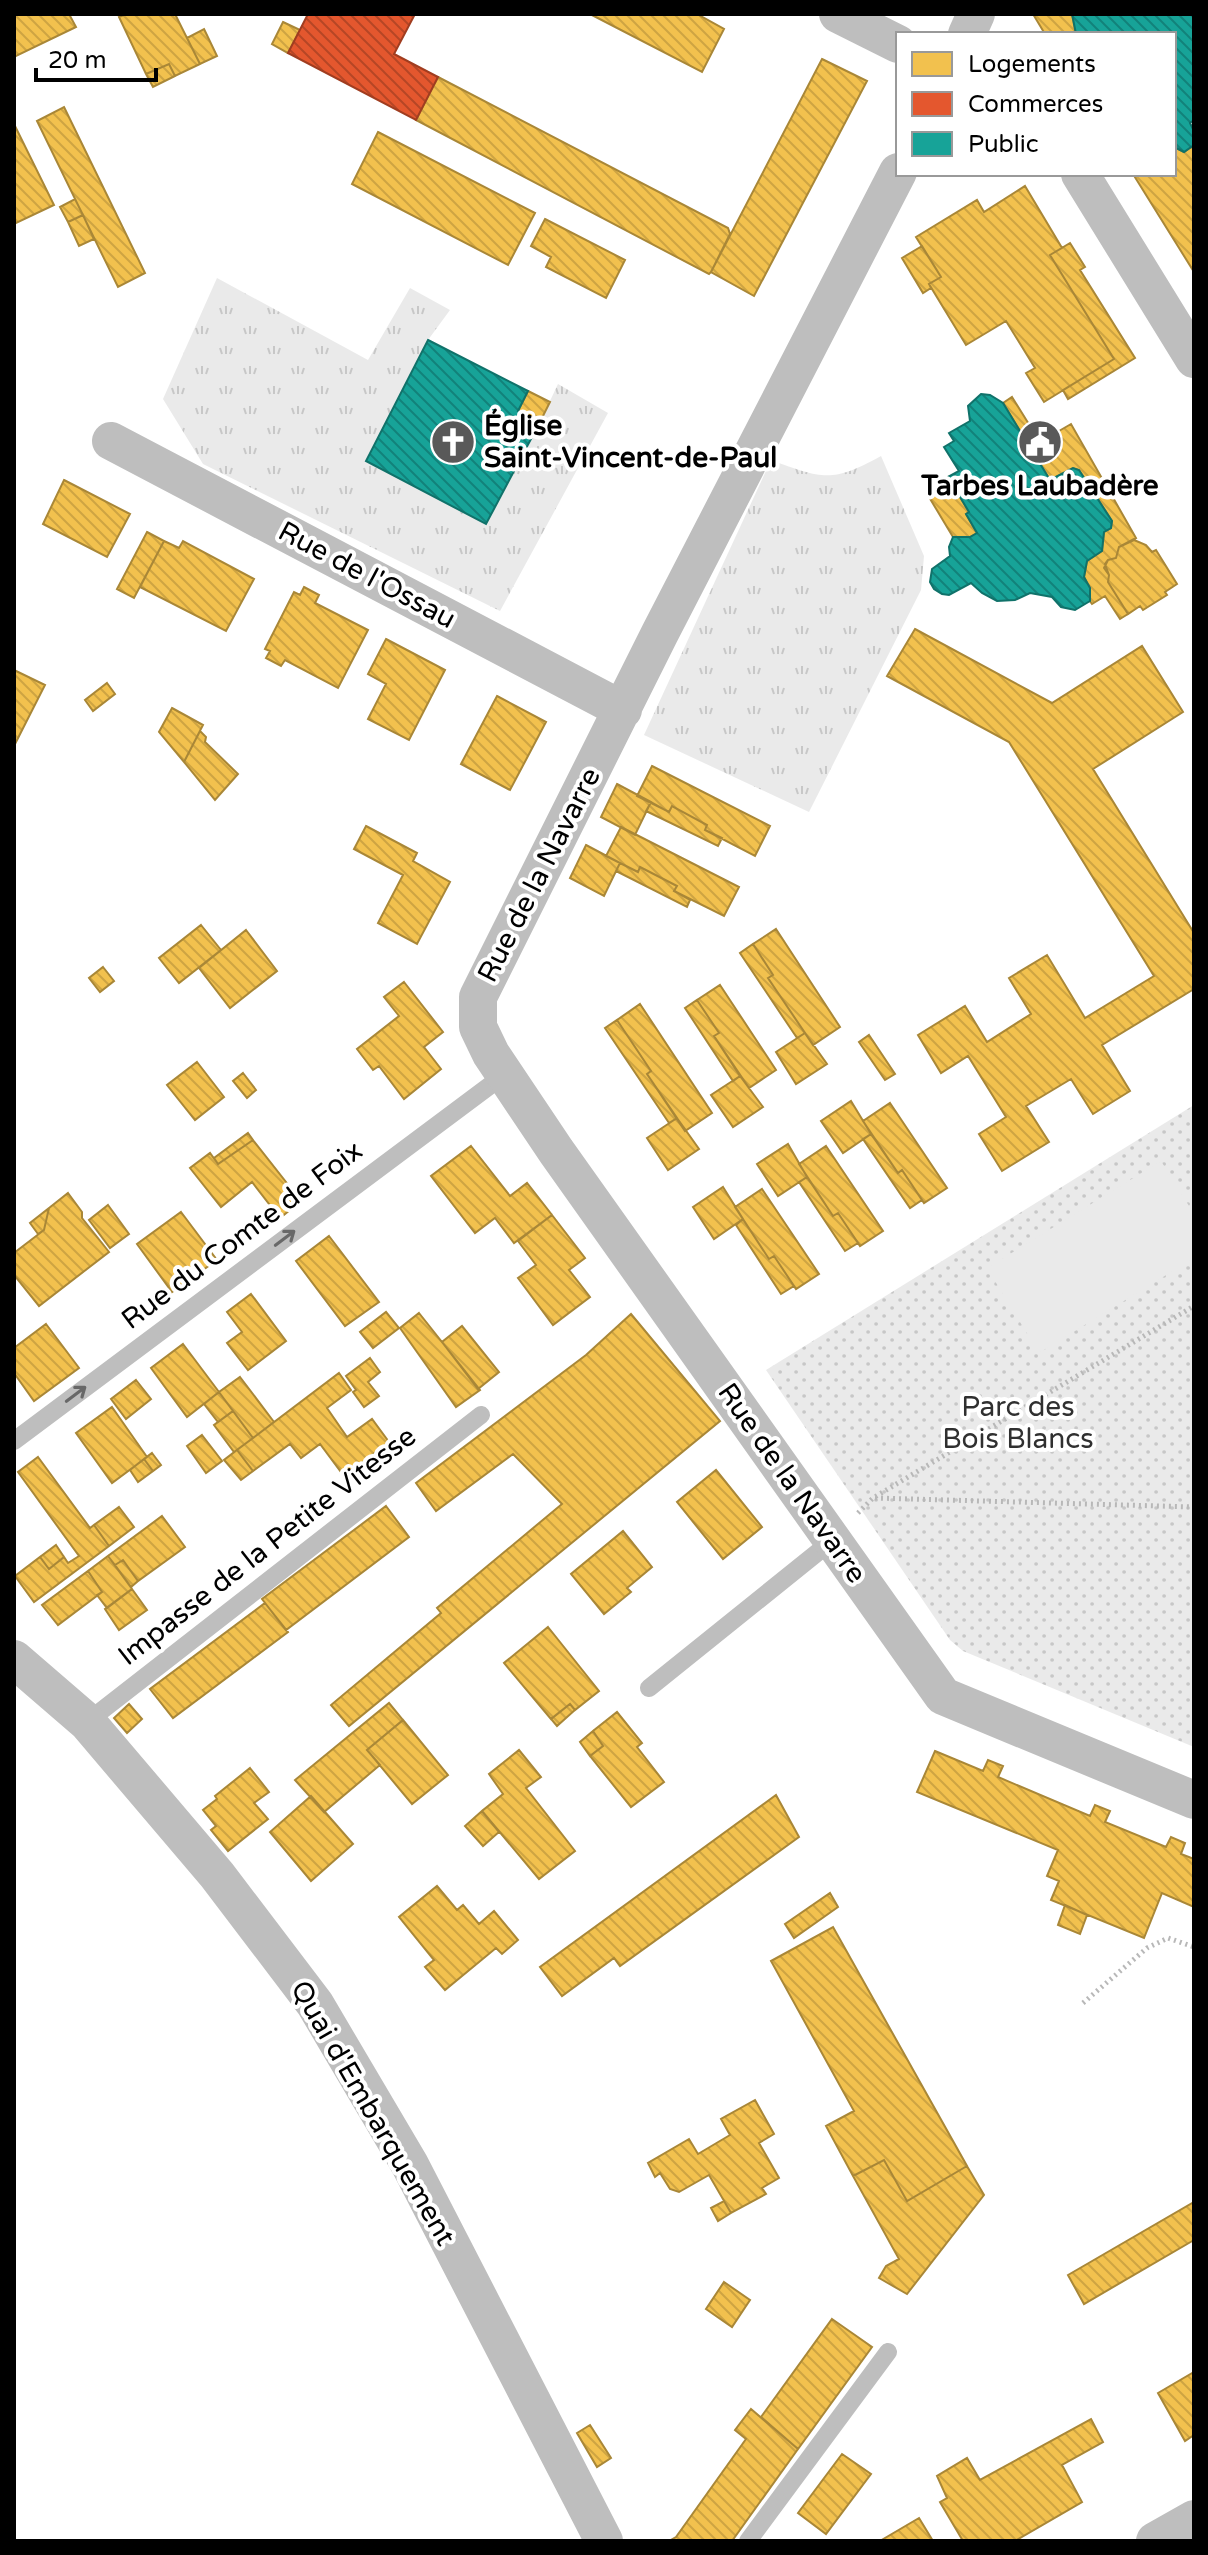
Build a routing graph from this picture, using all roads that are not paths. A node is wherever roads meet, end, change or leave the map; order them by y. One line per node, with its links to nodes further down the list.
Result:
1 (838, 14): 2 (street)
2 (896, 43)
3 (896, 176): 7 (street, Rue de la Navarre)
4 (1081, 176): 5 (street)
5 (1194, 359)
6 (111, 441): 7 (street, Rue de l'Ossau)
7 (623, 710): 8 (street, Rue de la Navarre)
8 (504, 1075): 10 (lane, Rue du Comte de Foix, one-way to 8); 11 (street, Rue de la Navarre)
9 (481, 1415): 14 (lane, Impasse de la Petite Vitesse)
10 (14, 1441)
11 (833, 1540): 13 (lane); 15 (street, Rue de la Navarre)
12 (14, 1659): 14 (street, Quai d'Embarquement)
13 (649, 1688)
14 (87, 1722): 18 (street, Quai d'Embarquement)
15 (1194, 1800)
16 (888, 2352): 19 (lane)
17 (1194, 2519): 20 (street)
18 (604, 2541)
19 (748, 2541)
20 (1155, 2541)

